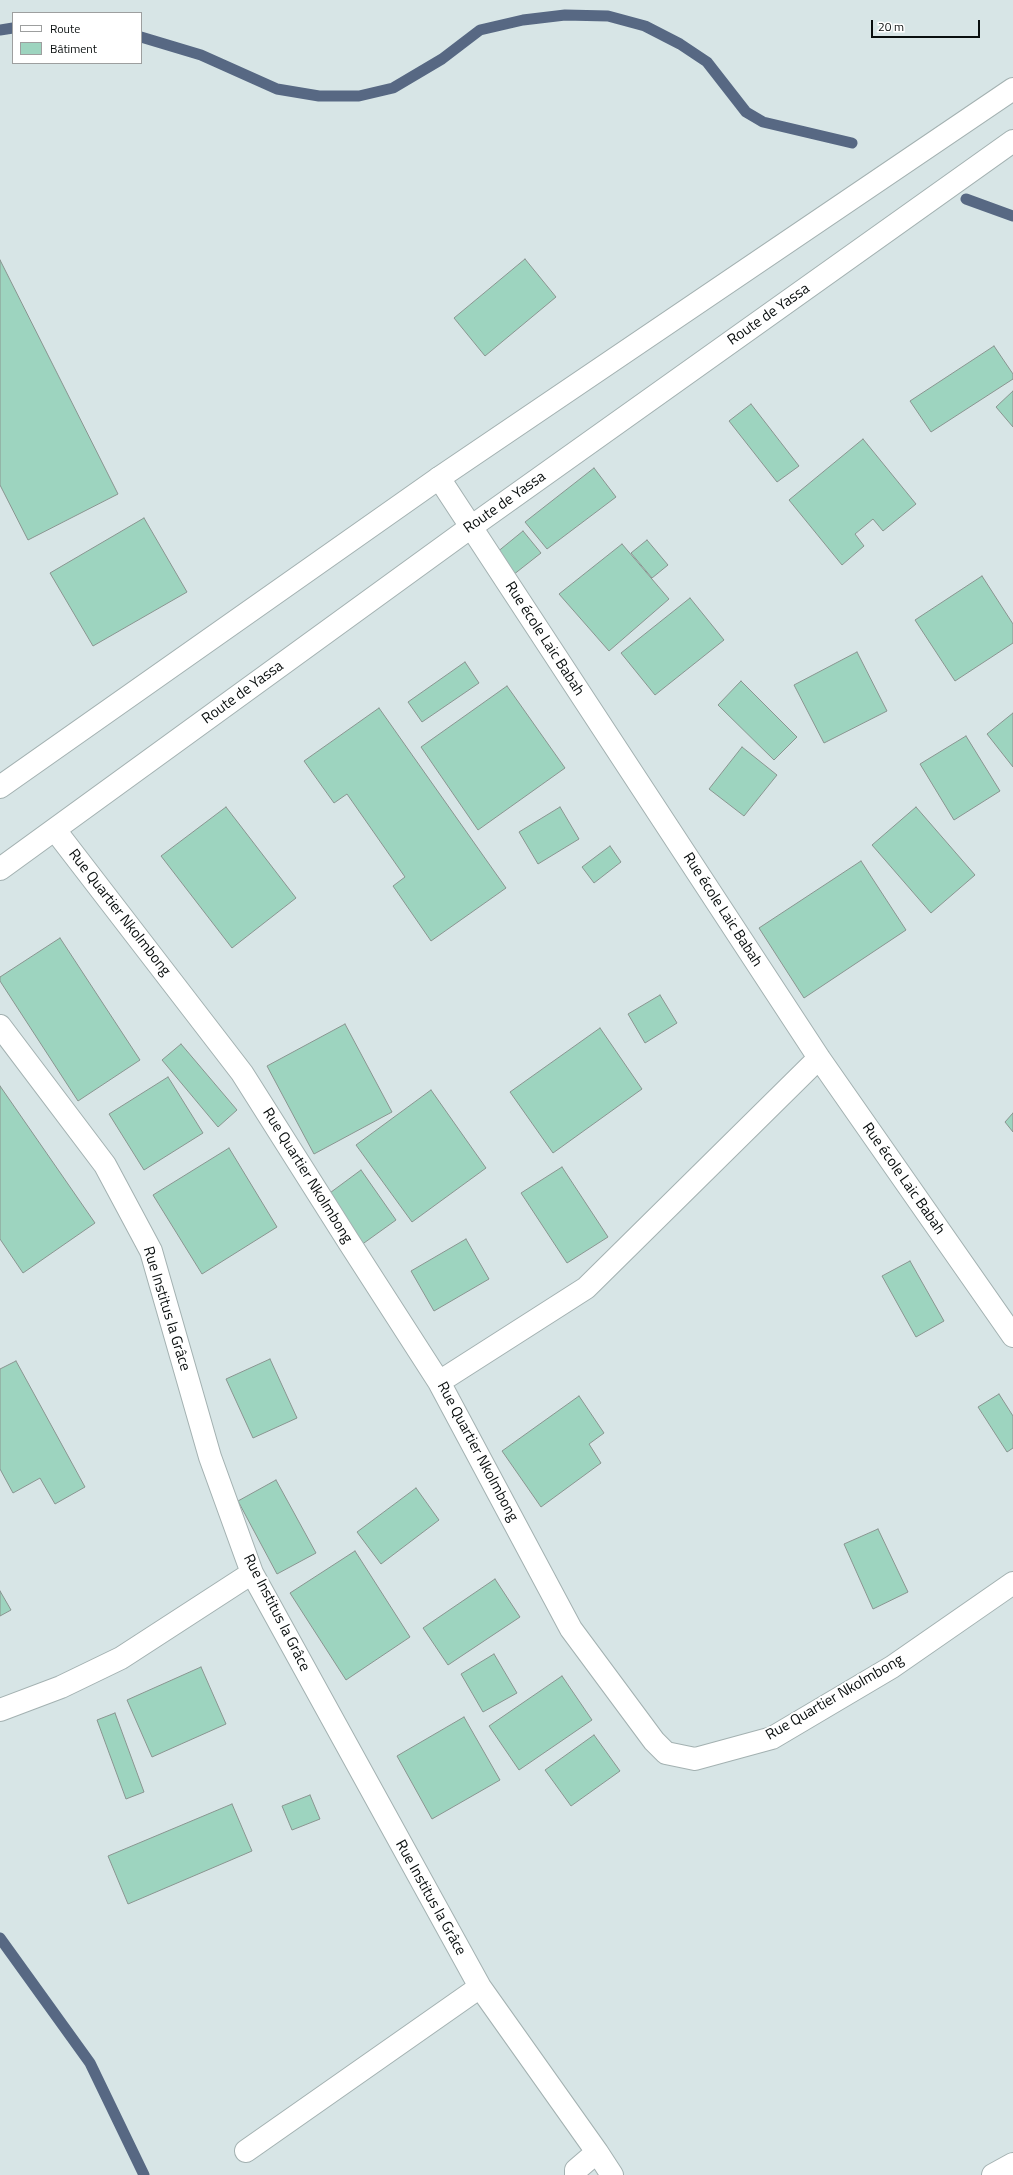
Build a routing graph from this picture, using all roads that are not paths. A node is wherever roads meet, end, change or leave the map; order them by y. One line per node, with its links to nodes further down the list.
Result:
1 (1013, 89): 3 (street)
2 (1013, 142): 4 (street, Route de Yassa)
3 (439, 478): 4 (street, Rue école Laic Babah); 5 (street)
4 (471, 527): 6 (street, Route de Yassa); 9 (street, Rue école Laic Babah)
5 (0, 788)
6 (55, 830): 7 (street, Route de Yassa); 11 (street, Rue Quartier Nkolmbong)
7 (0, 869)
8 (0, 1026): 12 (street, Rue Institus la Grâce)
9 (818, 1058): 10 (street, Rue école Laic Babah); 11 (street)
10 (1013, 1336)
11 (440, 1382): 13 (street, Rue Quartier Nkolmbong)
12 (252, 1573): 14 (street); 15 (street, Rue Institus la Grâce)
13 (1013, 1583)
14 (0, 1710)
15 (480, 1987): 16 (street); 17 (street, Rue Institus la Grâce)
16 (246, 2151)
17 (598, 2152): 19 (street); 20 (street, Rue Institus la Grâce)
18 (1013, 2164): 21 (street)
19 (576, 2175)
20 (612, 2175)
21 (993, 2175)

